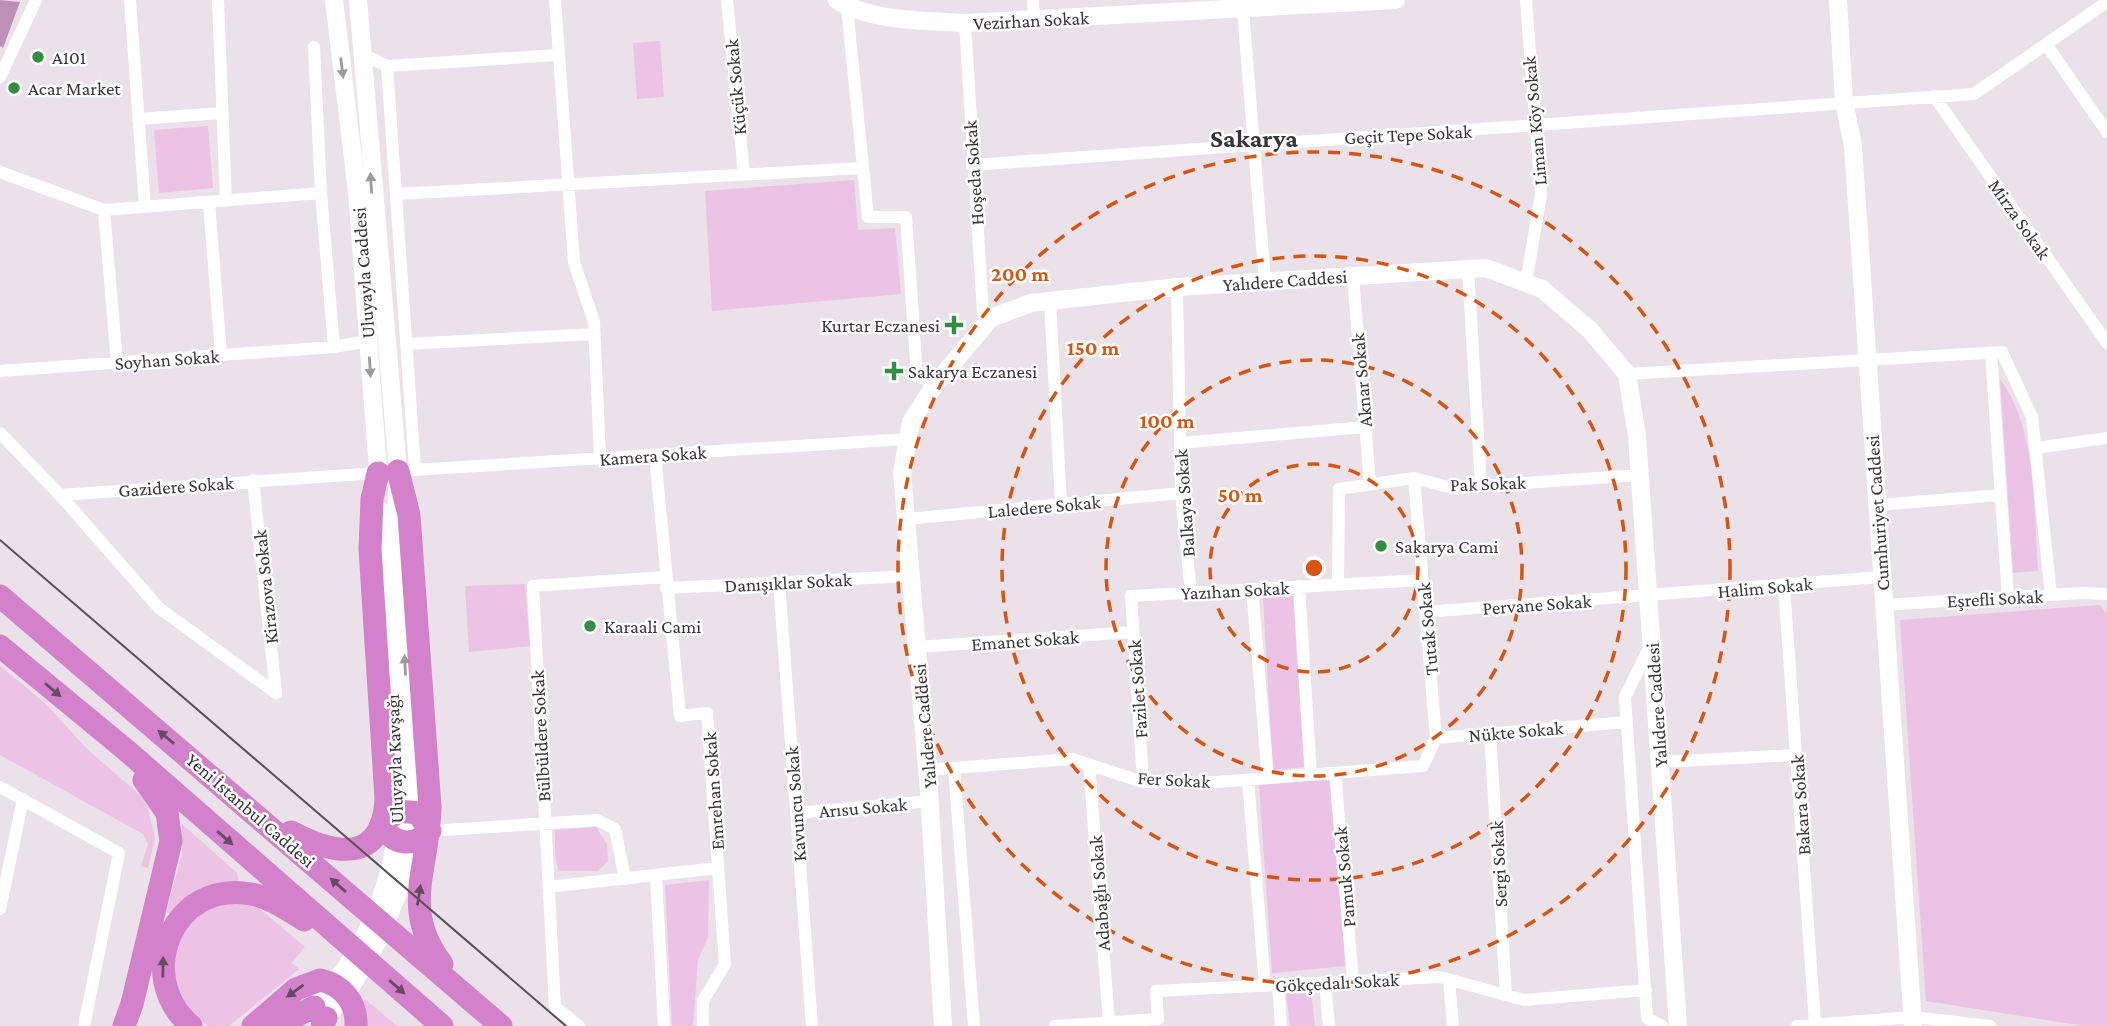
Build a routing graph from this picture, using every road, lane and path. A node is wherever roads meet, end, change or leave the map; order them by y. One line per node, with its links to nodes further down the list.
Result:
1 (36, 0): 24 (street)
2 (130, 0): 28 (street)
3 (218, 0): 27 (street)
4 (334, 0): 51 (street, Uluyayla Caddesi, one-way to 51)
5 (358, 0): 21 (street, Uluyayla Caddesi)
6 (555, 0): 22 (street)
7 (727, 0): 35 (street, Küçük Sokak)
8 (1033, 0): 17 (street)
9 (1396, 0): 12 (street, Vezirhan Sokak)
10 (1526, 0): 29 (street, Liman Köy Sokak)
11 (1838, 0): 26 (street, Cumhuriyet Caddesi)
12 (1339, 2): 16 (street, Vezirhan Sokak)
13 (2107, 2): 19 (street, Geçit Tepe Sokak)
14 (842, 4): 18 (street, Vezirhan Sokak); 33 (street)
15 (1160, 7): 16 (street, Vezirhan Sokak); 17 (street, Vezirhan Sokak)
16 (1243, 9): 31 (street)
17 (1034, 20): 18 (street, Vezirhan Sokak)
18 (965, 23): 32 (street, Hoşeda Sokak)
19 (2046, 44): 25 (street, Geçit Tepe Sokak); 30 (street)
20 (314, 47): 37 (street)
21 (362, 54): 23 (street); 70 (street, Uluyayla Caddesi, one-way to 21)
22 (559, 55): 23 (street); 36 (street)
23 (387, 66): 38 (street)
24 (0, 78)
25 (1934, 96): 26 (street, Geçit Tepe Sokak); 52 (street, Mirza Sokak)
26 (1844, 102): 29 (street, Geçit Tepe Sokak); 57 (street, Cumhuriyet Caddesi)
27 (222, 113): 28 (street); 39 (street)
28 (138, 119): 41 (street)
29 (1535, 127): 31 (street, Geçit Tepe Sokak); 46 (street, Liman Köy Sokak)
30 (2107, 132)
31 (1254, 144): 32 (street, Geçit Tepe Sokak); 45 (street)
32 (972, 165): 49 (street, Hoşeda Sokak)
33 (863, 168): 35 (street); 61 (street)
34 (0, 172): 42 (street)
35 (744, 174): 36 (street)
36 (568, 183): 38 (street); 50 (street)
37 (321, 193): 39 (street); 54 (street)
38 (396, 194): 53 (street)
39 (226, 201): 40 (street)
40 (209, 202): 41 (street); 56 (street)
41 (145, 207): 42 (street)
42 (104, 210): 58 (street)
43 (1468, 269): 44 (street, Yalıdere Caddesi); 46 (street, Yalıdere Caddesi); 75 (street)
44 (1353, 276): 45 (street, Yalıdere Caddesi); 62 (street, Aknar Sokak)
45 (1265, 282): 47 (street, Yalıdere Caddesi)
46 (1526, 283): 60 (street, Yalıdere Caddesi)
47 (1177, 287): 48 (street, Yalıdere Caddesi); 66 (street, Balkaya Sokak)
48 (1050, 301): 49 (street, Yalıdere Caddesi); 79 (street)
49 (990, 318): 61 (street, Yalıdere Caddesi)
50 (594, 334): 53 (street); 69 (street)
51 (368, 341): 54 (street, Soyhan Sokak); 70 (street, Uluyayla Caddesi, one-way to 70)
52 (2107, 342)
53 (406, 344): 70 (street)
54 (334, 347): 56 (street, Soyhan Sokak)
55 (1992, 353): 57 (street); 67 (street); 78 (street)
56 (221, 355): 58 (street, Soyhan Sokak)
57 (1867, 359): 60 (street); 80 (street, Cumhuriyet Caddesi)
58 (117, 363): 59 (street, Soyhan Sokak)
59 (0, 371)
60 (1626, 374): 71 (street, Yalıdere Caddesi)
61 (936, 383): 65 (street, Yalıdere Caddesi)
62 (1365, 428): 66 (street); 74 (street, Aknar Sokak)
63 (0, 433): 77 (street)
64 (2107, 438): 67 (street)
65 (908, 439): 68 (street, Kamera Sokak); 81 (street, Yalıdere Caddesi)
66 (1180, 443): 76 (street, Balkaya Sokak)
67 (2036, 448): 94 (street)
68 (654, 455): 69 (street, Kamera Sokak); 86 (street, Emrehan Sokak)
69 (600, 458): 70 (street, Kamera Sokak)
70 (397, 471): 73 (street, Gazidere Sokak); 82 (street, Uluyayla Caddesi); 125 (highway); 127 (highway)
71 (1640, 475): 75 (street, Pak Sokak); 98 (street, Yalıdere Caddesi)
72 (1414, 478): 74 (street, Pak Sokak); 75 (street, Pak Sokak); 85 (street, Tutak Sokak)
73 (253, 480): 77 (street, Gazidere Sokak); 77 (street, Kirazova Sokak)
74 (1370, 484): 88 (street, Pak Sokak)
75 (1481, 486)
76 (1181, 493): 79 (street, Laledere Sokak); 93 (street, Balkaya Sokak)
77 (60, 495)
78 (2001, 495): 80 (street); 99 (street)
79 (1061, 504): 81 (street, Laledere Sokak)
80 (1877, 505): 84 (street, Cumhuriyet Caddesi)
81 (906, 519): 83 (street, Yalıdere Caddesi)
82 (390, 545): 141 (street, Uluyayla Kavşağı)
83 (911, 576): 87 (street, Danışıklar Sokak); 105 (street, Yalıdere Caddesi)
84 (1882, 577): 89 (street, Halim Sokak); 100 (street, Cumhuriyet Caddesi)
85 (1423, 580): 88 (street, Yazıhan Sokak); 101 (street, Tutak Sokak)
86 (665, 582): 87 (street, Danışıklar Sokak); 90 (street, Danışıklar Sokak); 128 (street, Emrehan Sokak)
87 (779, 582): 124 (street, Kavuncu Sokak)
88 (1338, 584): 91 (street, Yazıhan Sokak)
89 (1784, 585): 98 (street, Halim Sokak); 110 (street, Bakara Sokak)
90 (533, 586): 126 (street, Bülbüldere Sokak)
91 (1299, 586): 92 (street, Yazıhan Sokak); 116 (street)
92 (1252, 589): 93 (street, Yazıhan Sokak); 117 (street)
93 (1191, 593): 97 (street, Yazıhan Sokak)
94 (2051, 594): 95 (street, Eşrefli Sokak); 99 (street, Eşrefli Sokak)
95 (2107, 594)
96 (0, 596): 123 (highway, Yeni İstanbul Caddesi, one-way to 96)
97 (1130, 596): 102 (street, Fazilet Sokak)
98 (1648, 596): 101 (street, Pervane Sokak); 103 (street, Yalıdere Caddesi)
99 (2008, 597): 100 (street, Eşrefli Sokak)
100 (1883, 605): 142 (street, Cumhuriyet Caddesi)
101 (1425, 612): 108 (street, Tutak Sokak)
102 (1133, 632): 105 (street, Emanet Sokak); 119 (street, Fazilet Sokak)
103 (1651, 642): 106 (street); 111 (street, Yalıdere Caddesi)
104 (0, 646): 109 (highway, Yeni İstanbul Caddesi, one-way to 109)
105 (917, 647): 114 (street, Yalıdere Caddesi)
106 (1627, 722): 107 (street, Nükte Sokak); 138 (street)
107 (1490, 733): 108 (street, Nükte Sokak); 139 (street, Sergi Sokak)
108 (1436, 738): 115 (street, Fer Sokak)
109 (126, 750): 133 (highway, Yeni İstanbul Caddesi, one-way to 133); 147 (highway)
110 (1796, 755): 111 (street); 145 (street, Bakara Sokak)
111 (1660, 762): 166 (street, Yalıdere Caddesi)
112 (1089, 764): 113 (street, Fer Sokak); 119 (street, Fer Sokak); 143 (street, Adabağlı Sokak)
113 (954, 768): 114 (street, Fer Sokak); 160 (street)
114 (927, 771): 122 (street, Yalıdere Caddesi)
115 (1335, 773): 116 (street, Fer Sokak); 135 (street, Pamuk Sokak)
116 (1311, 775): 117 (street, Fer Sokak)
117 (1268, 778): 118 (street, Fer Sokak)
118 (1248, 780): 119 (street, Fer Sokak); 137 (street)
119 (1143, 782)
120 (0, 787): 121 (street)
121 (23, 799): 132 (street); 146 (street)
122 (930, 801): 124 (street, Arısu Sokak); 159 (street, Yalıdere Caddesi)
123 (254, 812): 125 (highway); 140 (highway, Yeni İstanbul Caddesi, one-way to 123)
124 (796, 813): 158 (street, Kavuncu Sokak)
125 (381, 824): 127 (highway)
126 (544, 825): 127 (street); 130 (street); 131 (street, Bülbüldere Sokak)
127 (430, 831): 140 (highway, one-way to 127)
128 (718, 868): 129 (street); 157 (street, Emrehan Sokak)
129 (656, 877): 130 (street); 156 (street)
130 (625, 879): 131 (street)
131 (548, 887): 155 (street, Bülbüldere Sokak)
132 (0, 909)
133 (348, 945): 148 (highway, one-way to 133); 153 (highway, Yeni İstanbul Caddesi, one-way to 153)
134 (1449, 979): 135 (street, Gökçedalı Sokak); 139 (street, Gökçedalı Sokak); 164 (street)
135 (1353, 981): 136 (street, Gökçedalı Sokak)
136 (1325, 983): 137 (street, Gökçedalı Sokak); 163 (street)
137 (1272, 985): 144 (street, Gökçedalı Sokak); 162 (street)
138 (1646, 990): 139 (street, Gökçedalı Sokak); 165 (street)
139 (1506, 995)
140 (467, 997): 154 (highway, Yeni İstanbul Caddesi)
141 (320, 1019): 150 (highway); 151 (street, Uluyayla Kavşağı)
142 (1913, 1021): 145 (street); 168 (street)
143 (1110, 1023): 144 (street, Gökçedalı Sokak); 161 (street, Gökçedalı Sokak)
144 (1158, 1023)
145 (1815, 1024): 167 (street)
146 (84, 1026)
147 (124, 1026)
148 (191, 1026)
149 (253, 1026): 152 (highway, one-way to 149)
150 (276, 1026)
151 (294, 1026)
152 (356, 1026)
153 (442, 1026)
154 (501, 1026)
155 (579, 1026)
156 (664, 1026)
157 (703, 1026)
158 (812, 1026)
159 (943, 1026)
160 (974, 1026)
161 (1055, 1026)
162 (1282, 1026)
163 (1329, 1026)
164 (1453, 1026)
165 (1662, 1026)
166 (1678, 1026)
167 (1797, 1026)
168 (1990, 1026)

